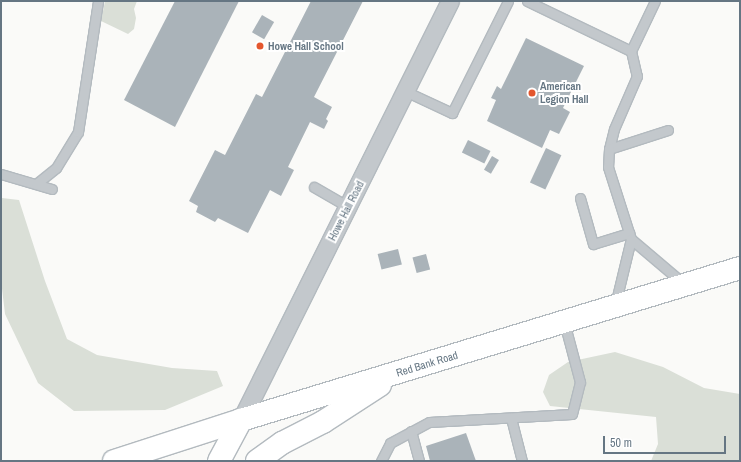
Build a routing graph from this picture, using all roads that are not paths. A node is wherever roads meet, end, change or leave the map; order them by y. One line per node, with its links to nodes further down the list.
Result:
1 (98, 1): 11 (lane)
2 (450, 1): 7 (street, Howe Hall Road)
3 (508, 1): 7 (lane)
4 (527, 1): 6 (lane)
5 (655, 1): 6 (lane)
6 (631, 51): 9 (lane)
7 (407, 92): 15 (street, Howe Hall Road)
8 (668, 130): 9 (lane)
9 (609, 149): 16 (lane)
10 (1, 174): 11 (lane)
11 (36, 184): 13 (lane)
12 (314, 187): 15 (lane)
13 (52, 189)
14 (580, 198): 16 (lane)
15 (348, 207): 23 (street, Howe Hall Road)
16 (630, 236): 18 (lane); 19 (lane)
17 (740, 268): 18 (main road, Red Bank Road)
18 (685, 285): 19 (main road, Red Bank Road)
19 (614, 307): 20 (main road, Red Bank Road)
20 (564, 322): 21 (main road, Red Bank Road); 22 (lane)
21 (399, 372): 23 (main road, Red Bank Road); 27 (main road)
22 (511, 418): 24 (lane); 30 (lane)
23 (241, 420): 25 (main road, Red Bank Road); 26 (main road)
24 (411, 432): 28 (lane); 29 (lane)
25 (114, 461)
26 (218, 461)
27 (257, 461)
28 (381, 461)
29 (419, 461)
30 (522, 461)

